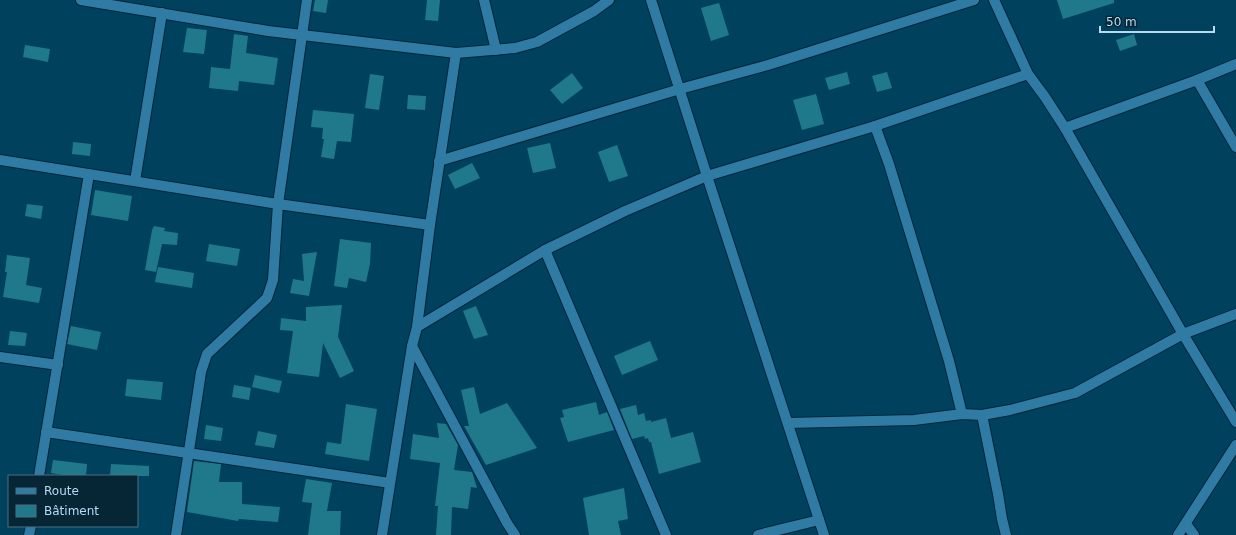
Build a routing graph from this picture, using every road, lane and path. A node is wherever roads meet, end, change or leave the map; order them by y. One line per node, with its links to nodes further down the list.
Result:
1 (81, 0): 8 (street)
2 (307, 0): 9 (street)
3 (484, 0): 10 (street)
4 (609, 0): 10 (street)
5 (651, 0): 15 (street)
6 (974, 0): 15 (street)
7 (994, 0): 13 (street)
8 (162, 13): 9 (street); 23 (street)
9 (301, 35): 11 (street); 24 (street)
10 (496, 50): 11 (street)
11 (456, 53): 20 (street)
12 (1236, 64): 14 (street)
13 (1028, 74): 16 (street); 17 (street)
14 (1197, 80): 17 (street); 18 (street)
15 (680, 89): 20 (street); 22 (street)
16 (875, 126): 22 (street); 33 (street)
17 (1065, 128): 29 (street)
18 (1236, 147)
19 (0, 160): 21 (street)
20 (440, 161): 25 (street)
21 (89, 174): 23 (street); 32 (street)
22 (707, 176): 26 (street); 36 (street)
23 (136, 181): 24 (street)
24 (278, 204): 25 (street); 39 (street)
25 (430, 225): 28 (street)
26 (545, 250): 28 (street); 47 (street)
27 (1236, 314): 29 (street)
28 (417, 327): 30 (street)
29 (1183, 334): 34 (street); 35 (street)
30 (412, 346): 41 (street); 46 (street)
31 (0, 356): 32 (street)
32 (58, 365): 37 (street)
33 (962, 414): 34 (street); 36 (street)
34 (982, 415): 50 (street)
35 (1236, 422)
36 (788, 424): 42 (street)
37 (46, 432): 39 (street); 40 (street)
38 (1236, 445): 43 (street)
39 (189, 453): 41 (street); 44 (street)
40 (39, 475)
41 (390, 483): 45 (street)
42 (819, 520): 48 (street); 49 (street)
43 (1186, 524): 51 (street); 52 (street)
44 (176, 535)
45 (382, 535)
46 (515, 535)
47 (666, 535)
48 (758, 535)
49 (824, 535)
50 (1006, 535)
51 (1178, 535)
52 (1194, 535)

